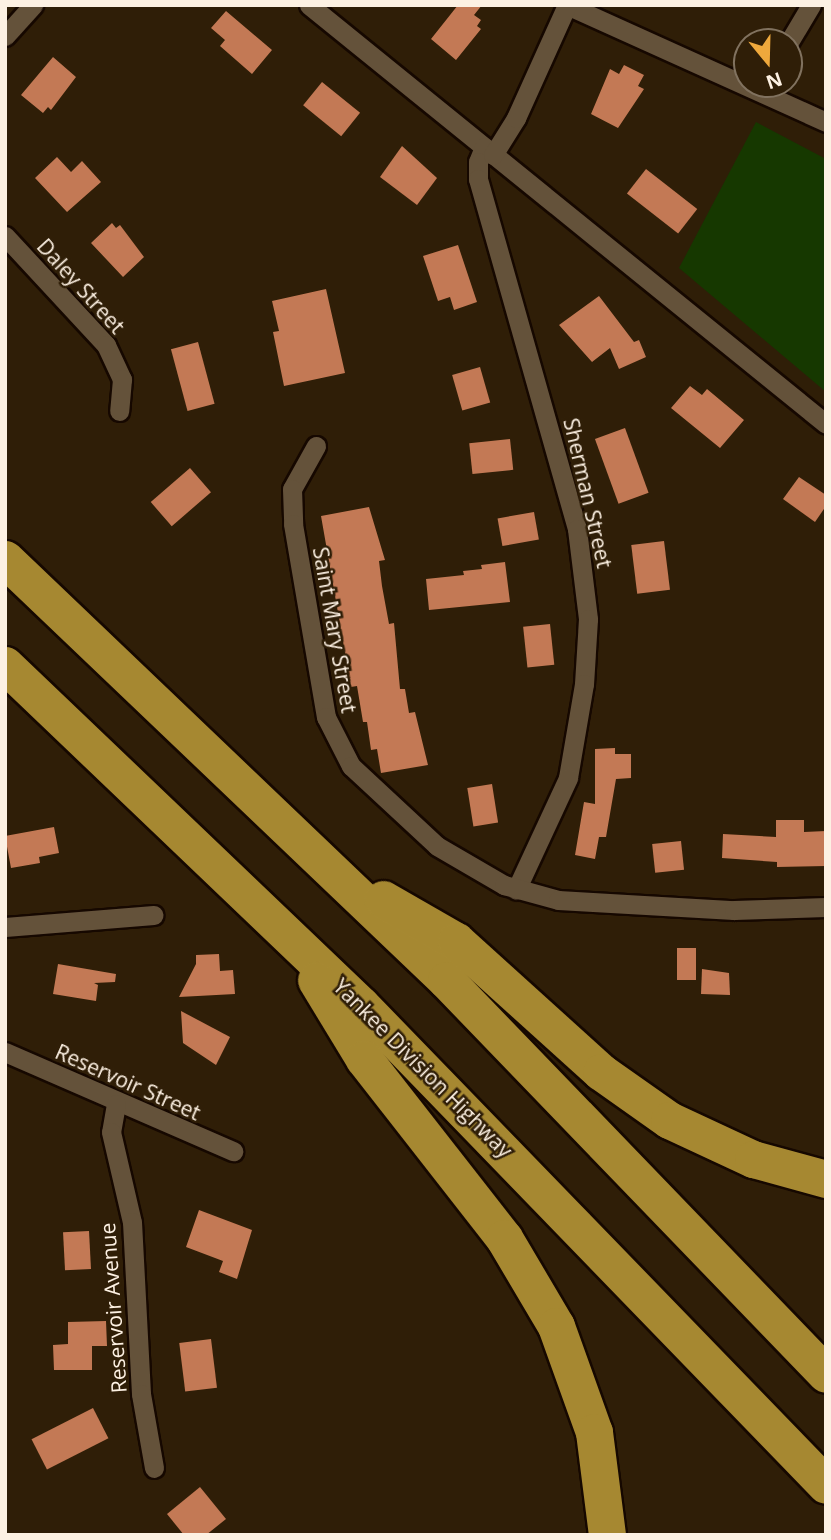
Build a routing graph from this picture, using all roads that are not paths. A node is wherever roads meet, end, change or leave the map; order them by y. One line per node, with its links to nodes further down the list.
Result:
1 (33, 5): 6 (street)
2 (309, 5): 10 (street)
3 (567, 5): 7 (street); 10 (street)
4 (811, 5): 5 (street)
5 (797, 28)
6 (5, 36)
7 (733, 75)
8 (784, 98): 9 (street)
9 (826, 121)
10 (489, 151): 13 (street); 18 (street, Sherman Street)
11 (5, 236): 12 (street, Daley Street)
12 (119, 411)
13 (826, 424)
14 (316, 446): 18 (street, Saint Mary Street)
15 (5, 559): 17 (highway)
16 (5, 665): 22 (highway, Yankee Division Highway)
17 (335, 871): 26 (highway); 27 (highway)
18 (516, 890): 19 (street, Saint Mary Street)
19 (826, 907)
20 (154, 915): 21 (street)
21 (5, 927)
22 (286, 931): 29 (highway, Yankee Division Highway); 30 (highway)
23 (5, 1052): 24 (street, Reservoir Street)
24 (116, 1104): 25 (street, Reservoir Street); 28 (street, Reservoir Avenue)
25 (233, 1151)
26 (826, 1179)
27 (826, 1374)
28 (154, 1468)
29 (826, 1485)
30 (607, 1535)

